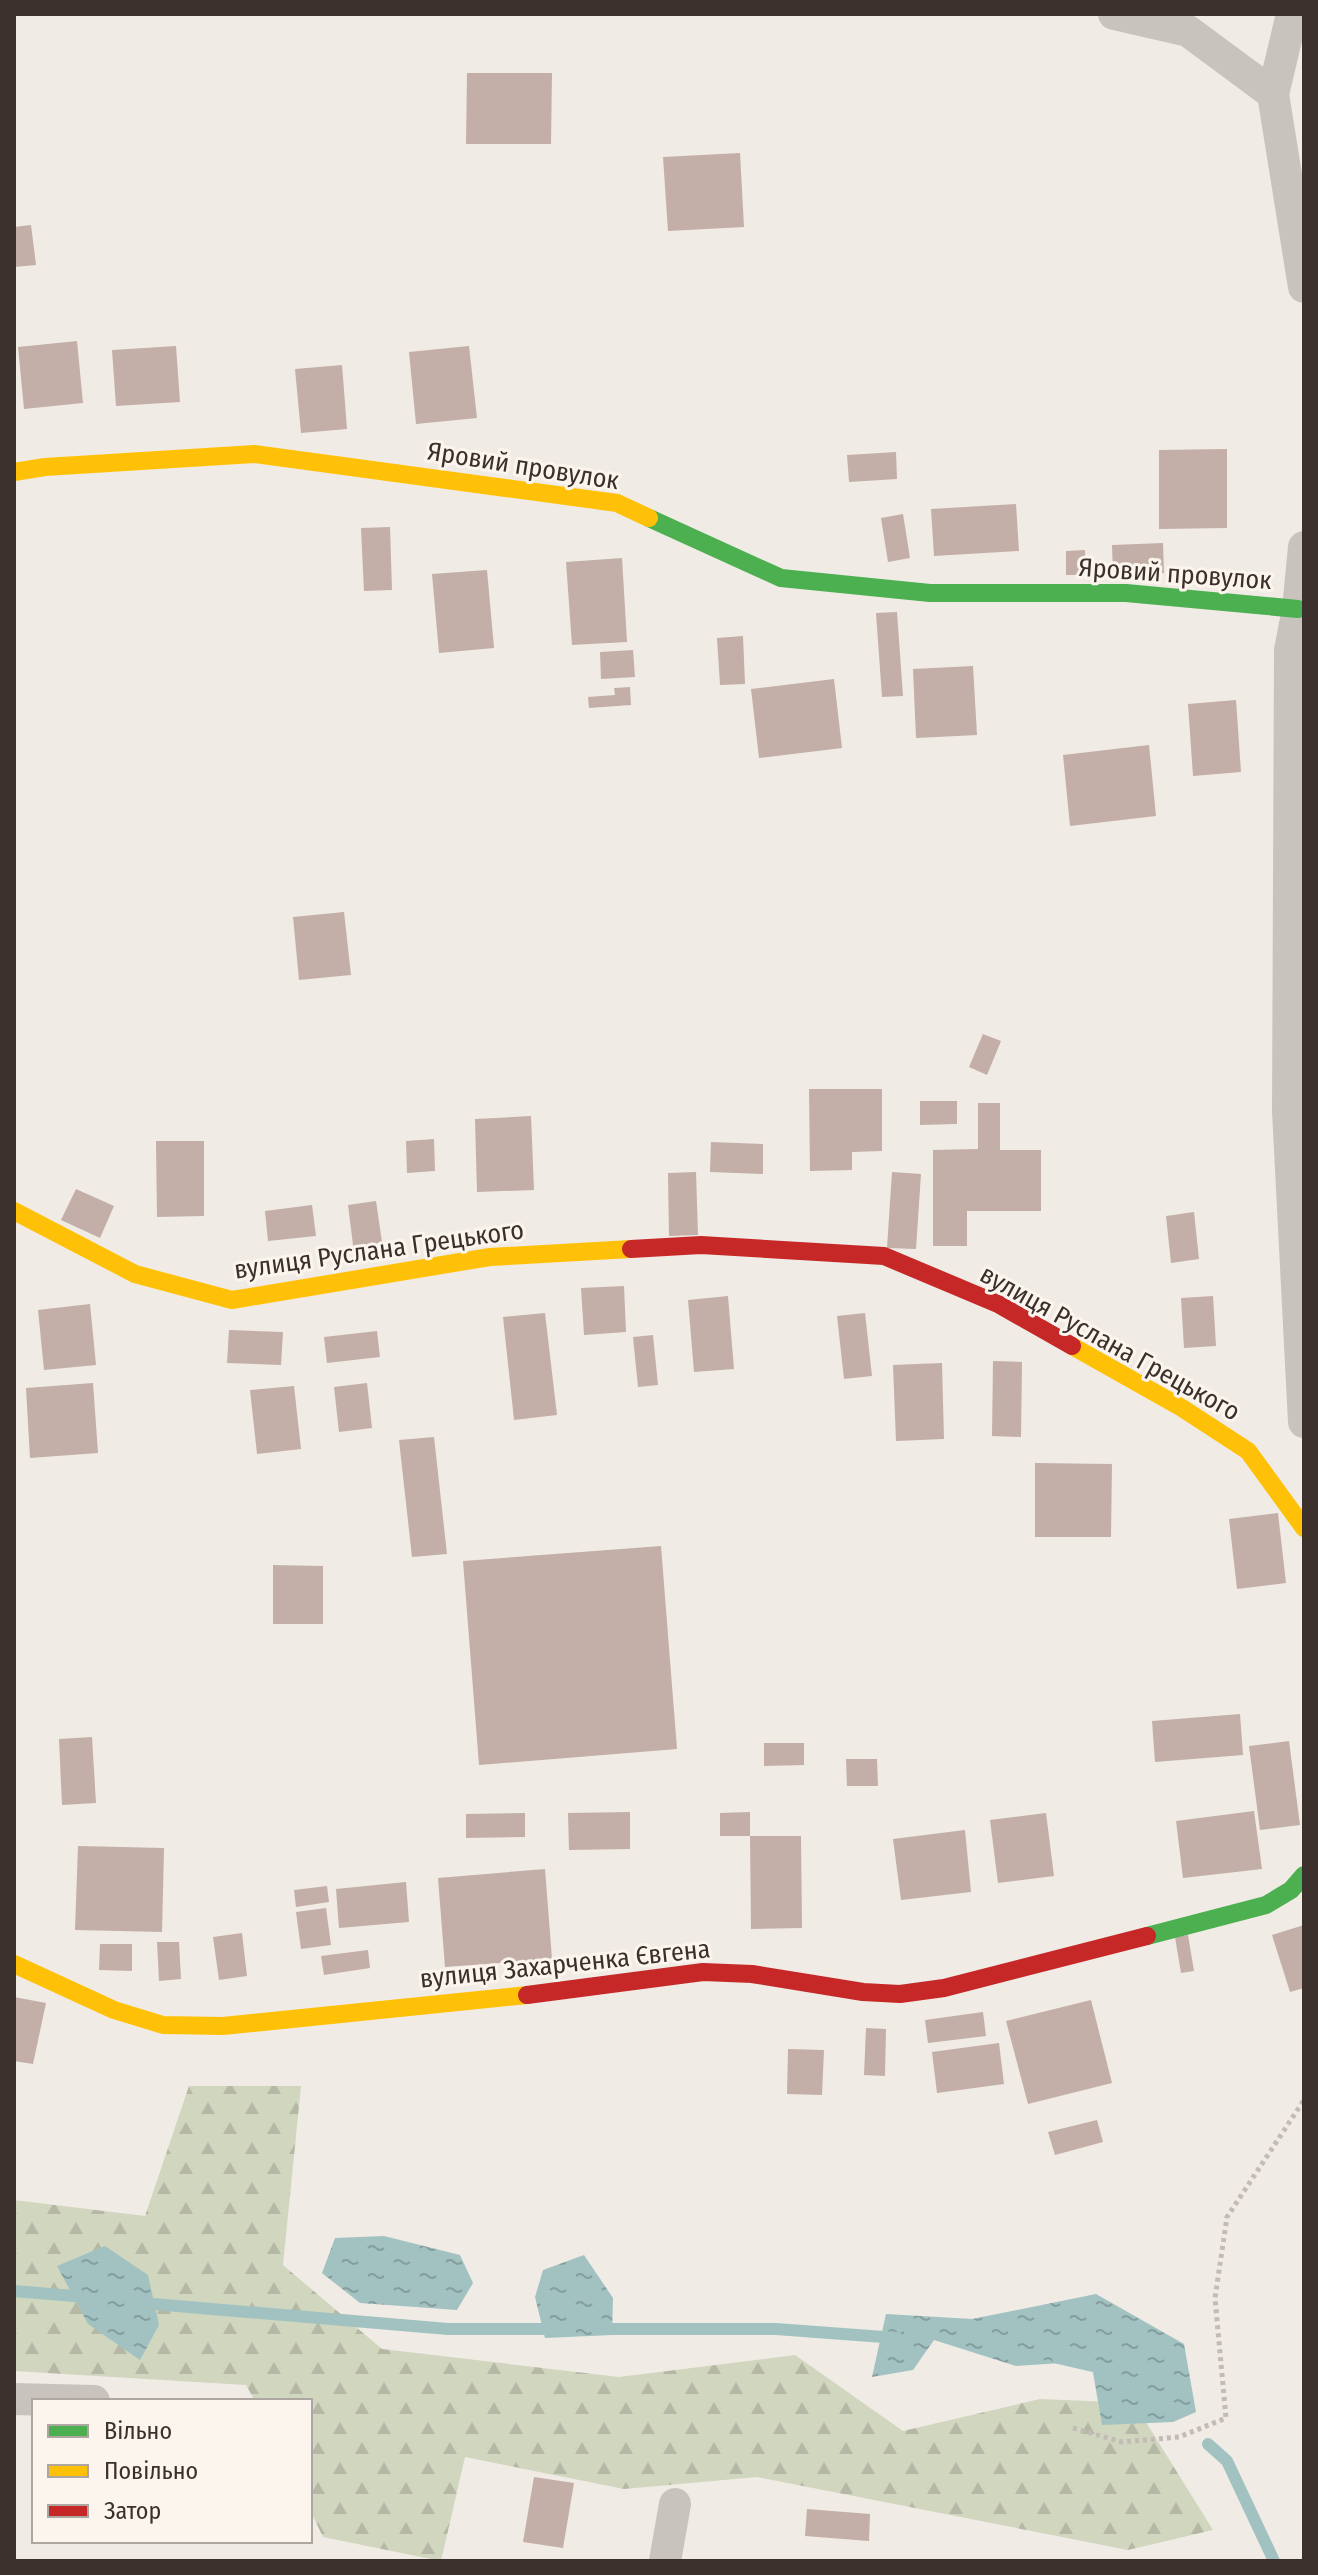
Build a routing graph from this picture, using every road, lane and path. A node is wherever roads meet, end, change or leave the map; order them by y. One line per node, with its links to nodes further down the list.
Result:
1 (1114, 14): 3 (street)
2 (1292, 14): 3 (street)
3 (1273, 94): 4 (street)
4 (1304, 287)
5 (14, 472): 7 (street, Яровий провулок)
6 (1304, 547): 7 (street)
7 (1298, 609): 8 (street)
8 (1297, 650): 10 (street)
9 (14, 1211): 11 (street, вулиця Руслана Грецького)
10 (1304, 1422)
11 (1304, 1528)
12 (1304, 1875): 13 (street, вулиця Захарченка Євгена)
13 (14, 1964)
14 (1304, 2100): 15 (path)
15 (1073, 2428)
16 (675, 2504): 17 (street)
17 (665, 2561)

